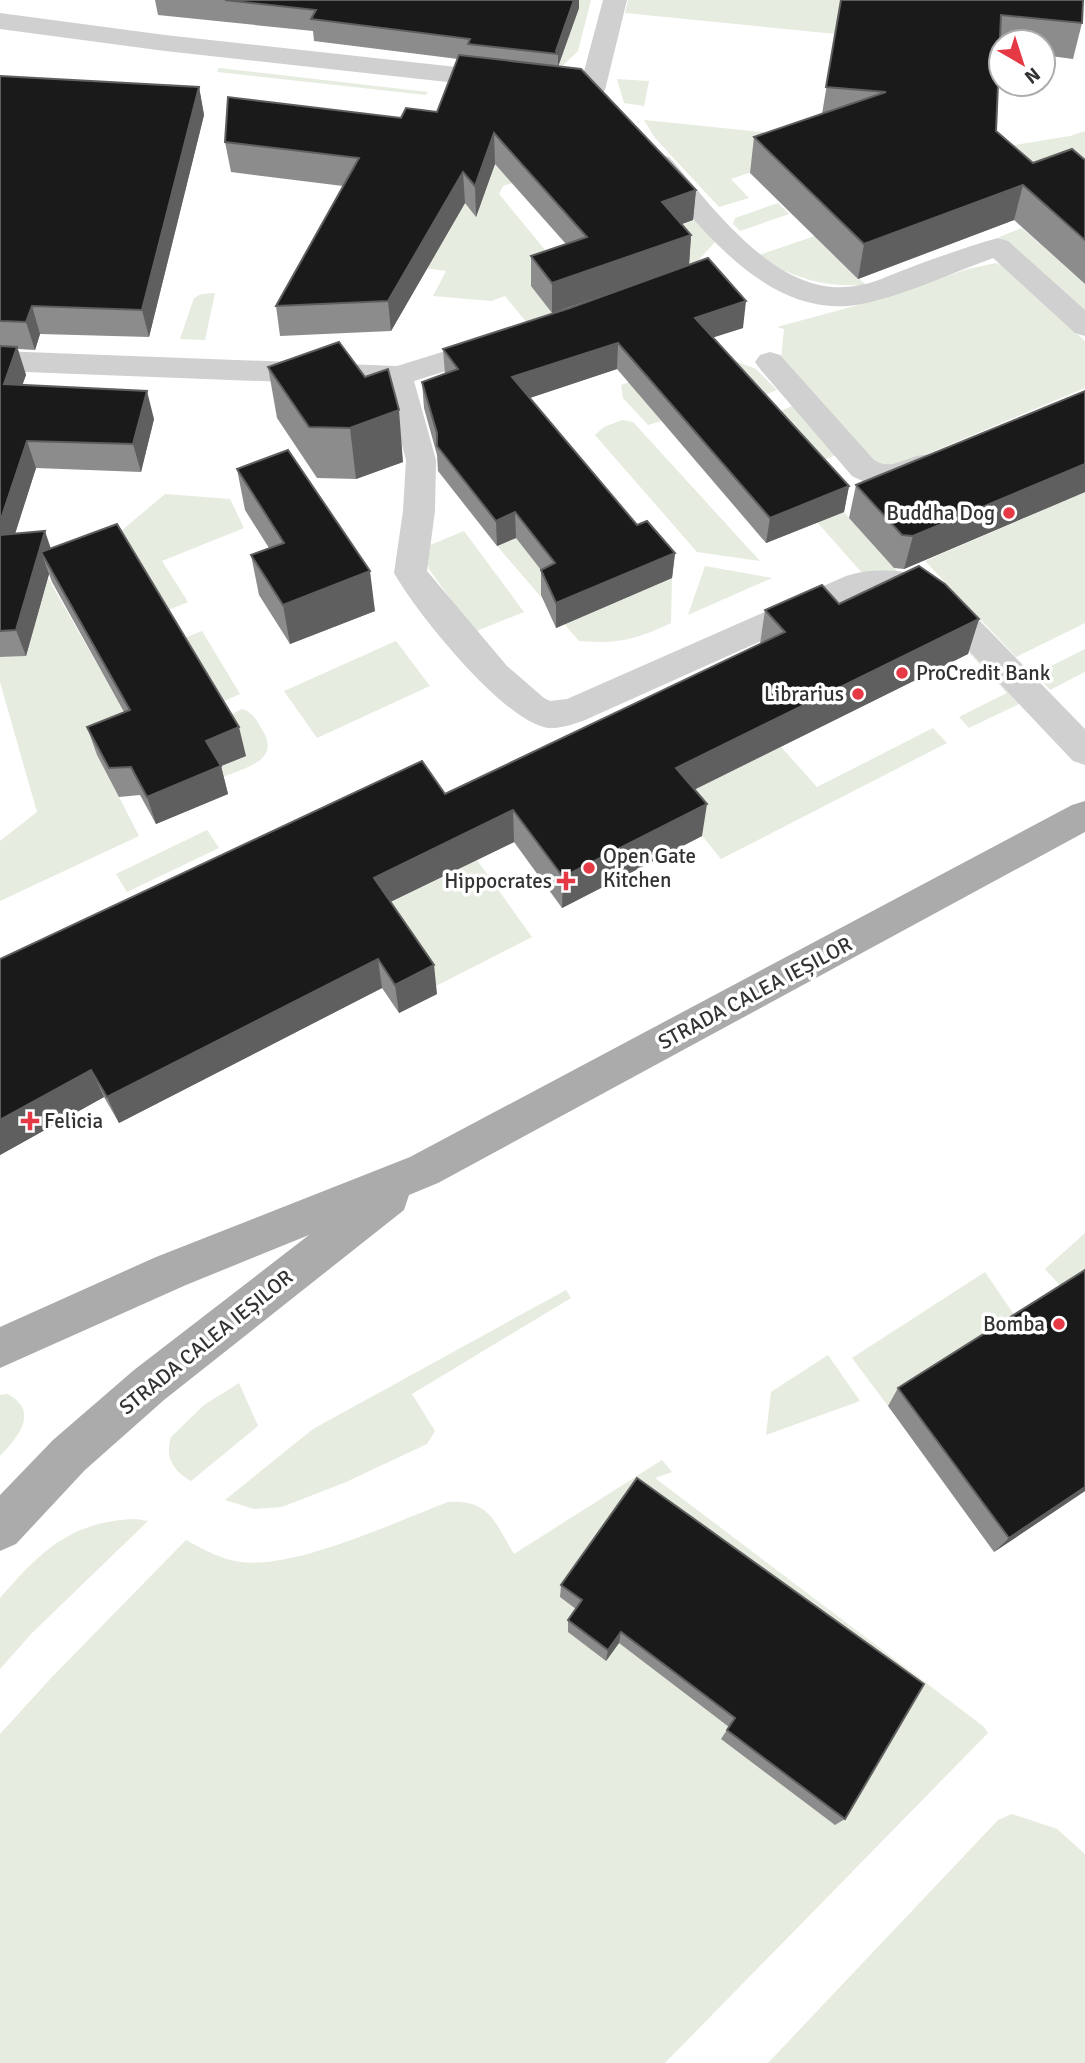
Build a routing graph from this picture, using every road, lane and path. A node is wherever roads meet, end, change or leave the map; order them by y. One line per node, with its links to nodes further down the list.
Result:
1 (615, 0): 4 (lane)
2 (0, 21): 3 (lane)
3 (527, 82)
4 (611, 110)
5 (638, 140): 6 (lane)
6 (1085, 326)
7 (521, 337): 8 (lane)
8 (468, 355): 11 (lane); 12 (lane)
9 (0, 361): 11 (lane)
10 (770, 362): 13 (lane)
11 (306, 373): 12 (lane)
12 (398, 376): 14 (lane)
13 (956, 451)
14 (1085, 751)
15 (1085, 815): 16 (main road, STRADA CALEA IEȘILOR)
16 (424, 1170): 17 (main road, STRADA CALEA IEȘILOR); 18 (main road, STRADA CALEA IEȘILOR)
17 (0, 1348)
18 (0, 1528)

